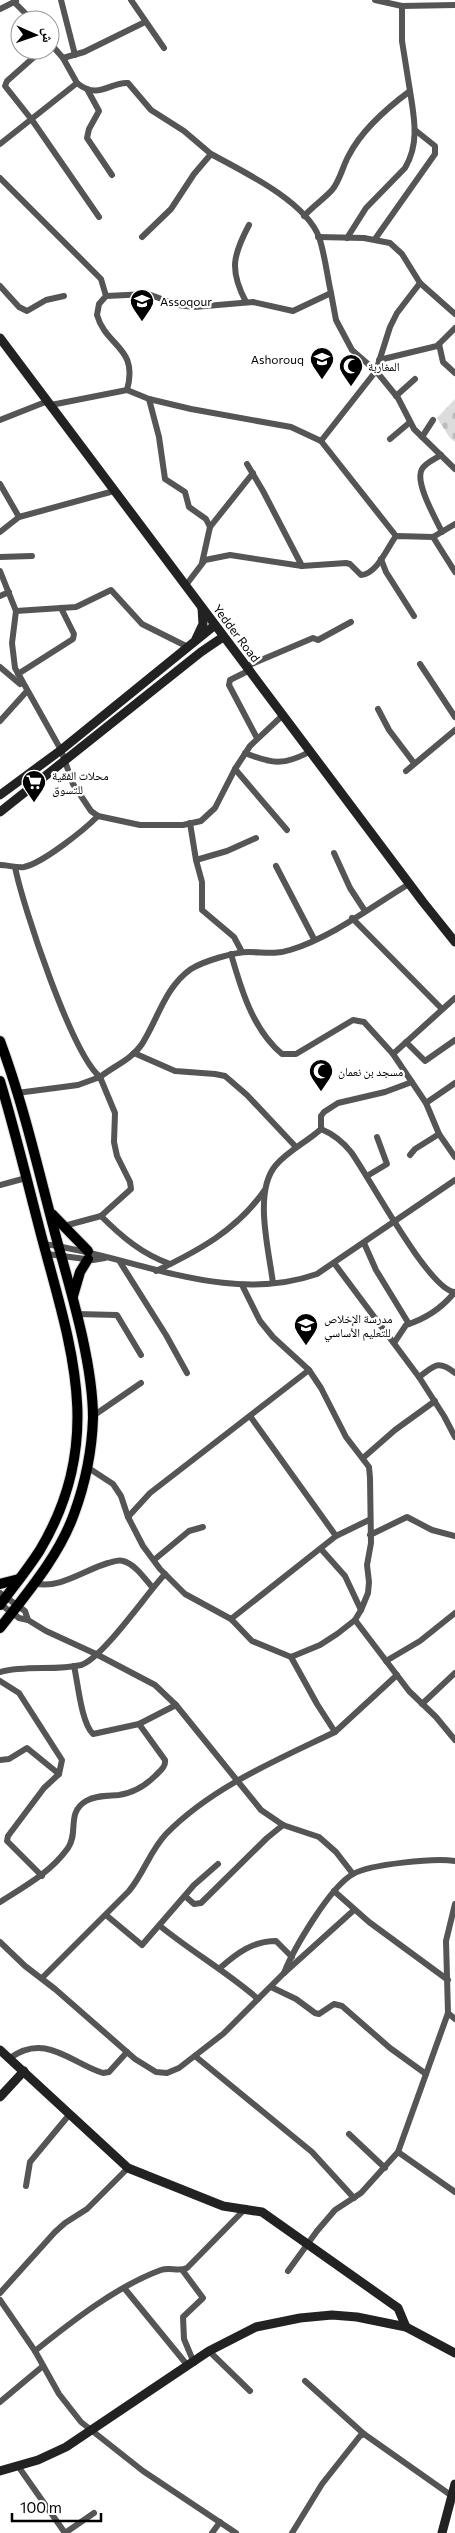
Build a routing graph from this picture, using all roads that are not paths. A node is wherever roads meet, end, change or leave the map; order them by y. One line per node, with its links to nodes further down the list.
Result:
1 (60, 0): 11 (street)
2 (130, 0): 8 (street)
3 (375, 0): 6 (street)
4 (16, 1): 7 (street)
5 (455, 5): 6 (street)
6 (402, 6): 16 (street)
7 (0, 9)
8 (145, 22): 9 (street); 11 (street)
9 (164, 48)
10 (60, 55): 12 (street)
11 (75, 55): 12 (street)
12 (63, 58): 14 (street)
13 (31, 60): 17 (street)
14 (78, 83): 15 (street); 17 (street)
15 (87, 89): 20 (street); 21 (street)
16 (410, 91): 18 (street); 23 (street)
17 (32, 120): 19 (street); 24 (street)
18 (415, 130): 28 (street); 29 (street)
19 (0, 144)
20 (211, 154): 23 (street); 26 (street)
21 (112, 175)
22 (0, 178): 34 (street)
23 (304, 216): 27 (street)
24 (99, 217)
25 (250, 224): 35 (street)
26 (142, 237)
27 (318, 237): 28 (street); 32 (street)
28 (347, 238): 29 (street)
29 (375, 239): 30 (street)
30 (420, 283): 36 (street); 40 (street)
31 (0, 286): 33 (street)
32 (331, 293): 35 (street); 41 (street)
33 (64, 296)
34 (106, 296): 35 (street); 44 (street)
35 (246, 302)
36 (455, 314)
37 (455, 328): 39 (street)
38 (0, 338): 47 (street, Yedder Road)
39 (439, 344): 40 (street); 42 (street)
40 (379, 360): 41 (street)
41 (376, 371): 45 (street); 53 (street)
42 (455, 373)
43 (414, 378): 45 (street)
44 (126, 390): 46 (street); 47 (street)
45 (396, 396): 50 (street)
46 (149, 399): 53 (street); 62 (street)
47 (49, 403): 48 (street); 59 (street, Yedder Road)
48 (0, 420)
49 (433, 420): 51 (street)
50 (409, 423): 51 (street); 52 (street)
51 (422, 437): 54 (street)
52 (390, 439)
53 (321, 441): 65 (street)
54 (441, 455): 56 (street); 64 (street)
55 (247, 464): 57 (street)
56 (455, 469)
57 (253, 473): 62 (street); 71 (street)
58 (0, 484): 60 (street)
59 (114, 491): 60 (street); 74 (street, Yedder Road)
60 (19, 517): 63 (street)
61 (455, 524): 64 (street)
62 (210, 526): 70 (street)
63 (0, 532)
64 (442, 532): 66 (street)
65 (396, 536): 66 (street); 69 (street)
66 (433, 537): 73 (street)
67 (32, 556): 68 (street)
68 (0, 557)
69 (381, 559): 71 (street); 80 (street)
70 (201, 564): 71 (street); 74 (street)
71 (302, 566)
72 (0, 571): 75 (street)
73 (455, 572)
74 (186, 584): 77 (street, Yedder Road)
75 (9, 592): 76 (street); 79 (street)
76 (0, 596)
77 (201, 606): 82 (street, Yedder Road); 84 (street)
78 (61, 608): 79 (street); 84 (street); 90 (street)
79 (16, 611): 90 (street)
80 (414, 616)
81 (351, 622): 89 (street)
82 (215, 625): 83 (street, Yedder Road); 84 (street)
83 (223, 637): 85 (street, Yedder Road); 86 (street)
84 (191, 644): 98 (street)
85 (233, 649): 86 (street); 89 (street, Yedder Road)
86 (201, 652): 101 (street)
87 (420, 664): 94 (street)
88 (0, 667): 91 (street)
89 (248, 668): 93 (street, Yedder Road); 97 (street)
90 (18, 674): 91 (street)
91 (26, 689): 95 (street); 98 (street)
92 (378, 709): 102 (street)
93 (283, 714): 97 (street); 99 (street, Yedder Road)
94 (455, 717)
95 (0, 721)
96 (455, 730): 102 (street)
97 (257, 738): 100 (street)
98 (61, 750): 101 (street); 105 (street)
99 (311, 751): 100 (street); 116 (street, Yedder Road)
100 (245, 753): 103 (street)
101 (65, 762): 106 (street); 107 (street)
102 (414, 763): 104 (street)
103 (235, 769): 108 (street); 109 (street)
104 (406, 771)
105 (0, 795)
106 (0, 812)
107 (98, 816): 108 (street); 115 (street)
108 (190, 823): 112 (street)
109 (287, 830)
110 (256, 838): 112 (street)
111 (334, 852): 117 (street)
112 (196, 860): 121 (street)
113 (0, 865): 115 (street)
114 (276, 866): 119 (street)
115 (15, 867): 130 (street)
116 (409, 884): 117 (street); 120 (street, Yedder Road)
117 (365, 911): 118 (street)
118 (352, 918): 119 (street); 124 (street)
119 (314, 940): 121 (street)
120 (455, 942)
121 (242, 952): 122 (street)
122 (231, 954): 128 (street); 129 (street)
123 (455, 998): 124 (street)
124 (442, 1009): 127 (street)
125 (0, 1040): 134 (main road)
126 (455, 1040): 127 (street)
127 (406, 1042): 129 (street)
128 (134, 1053): 130 (street); 140 (street)
129 (392, 1054): 132 (street)
130 (100, 1077): 134 (street); 149 (street)
131 (0, 1081): 135 (main road)
132 (412, 1082): 136 (street); 137 (street)
133 (455, 1083): 136 (street)
134 (17, 1093): 148 (main road)
135 (2, 1096): 144 (main road)
136 (426, 1103): 138 (street)
137 (321, 1128): 140 (street); 143 (street)
138 (439, 1134): 141 (street); 142 (street)
139 (377, 1137): 143 (street)
140 (296, 1147): 147 (street)
141 (410, 1155)
142 (455, 1157)
143 (367, 1176): 150 (street)
144 (26, 1178): 146 (street); 153 (main road)
145 (455, 1180): 150 (street)
146 (0, 1185)
147 (265, 1190): 158 (street); 160 (street)
148 (51, 1214): 151 (main road); 154 (main road)
149 (101, 1216): 151 (street); 158 (street)
150 (392, 1221): 152 (street); 162 (street)
151 (64, 1226): 155 (main road)
152 (364, 1243): 157 (street); 165 (street)
153 (45, 1249): 154 (street); 154 (street); 188 (main road)
154 (60, 1251): 155 (street); 163 (main road)
155 (88, 1255): 156 (street); 163 (main road)
156 (120, 1262): 159 (street); 169 (street)
157 (334, 1263): 160 (street); 166 (street)
158 (170, 1264): 159 (street)
159 (156, 1271): 161 (street)
160 (273, 1283): 161 (street)
161 (242, 1285): 168 (street)
162 (454, 1293): 165 (street)
163 (73, 1299): 164 (main road)
164 (77, 1314): 167 (street); 174 (main road)
165 (409, 1324): 166 (street)
166 (394, 1343): 171 (street)
167 (141, 1355)
168 (309, 1370): 175 (street); 177 (street)
169 (187, 1373)
170 (455, 1373): 171 (street)
171 (419, 1377): 173 (street)
172 (141, 1383): 174 (street)
173 (435, 1401): 176 (street); 177 (street)
174 (93, 1416): 178 (main road)
175 (250, 1416): 179 (street); 183 (street)
176 (455, 1437)
177 (363, 1458): 180 (street)
178 (87, 1467): 179 (street); 189 (main road)
179 (128, 1517): 186 (street)
180 (369, 1520): 182 (street); 183 (street)
181 (203, 1527): 186 (street)
182 (370, 1535): 184 (street); 194 (street)
183 (336, 1536): 185 (street)
184 (455, 1536)
185 (321, 1550): 194 (street); 196 (street)
186 (154, 1560): 187 (street)
187 (165, 1574): 191 (street); 196 (street)
188 (20, 1578): 190 (main road); 192 (main road)
189 (34, 1583): 191 (street); 193 (main road)
190 (0, 1584)
191 (152, 1587): 200 (street)
192 (1, 1601): 193 (street); 193 (street)
193 (15, 1609): 197 (street); 197 (street); 199 (main road)
194 (362, 1610): 198 (street)
195 (455, 1613): 202 (street)
196 (231, 1619): 201 (street)
197 (28, 1620): 200 (street)
198 (355, 1620): 201 (street); 202 (street)
199 (0, 1628)
200 (96, 1654): 203 (street); 209 (street)
201 (291, 1657): 211 (street)
202 (386, 1661): 206 (street)
203 (74, 1666): 204 (street); 210 (street)
204 (0, 1672)
205 (455, 1672): 208 (street)
206 (397, 1675): 208 (street); 211 (street)
207 (0, 1681): 214 (street)
208 (422, 1704): 212 (street)
209 (176, 1705): 210 (street); 215 (street)
210 (139, 1724): 220 (street)
211 (335, 1732): 215 (street)
212 (455, 1740)
213 (0, 1760): 214 (street)
214 (59, 1774): 220 (street)
215 (236, 1781): 216 (street); 226 (street)
216 (283, 1825): 219 (street); 222 (street)
217 (455, 1860): 219 (street)
218 (218, 1864): 222 (street)
219 (353, 1874): 221 (street)
220 (42, 1876): 223 (street)
221 (334, 1891): 225 (street); 229 (street)
222 (185, 1896): 227 (street)
223 (0, 1902)
224 (455, 1904): 233 (street)
225 (354, 1910): 231 (street); 233 (street)
226 (106, 1915): 227 (street); 232 (street)
227 (160, 1926): 230 (street)
228 (0, 1942): 232 (street)
229 (292, 1957): 230 (street); 231 (street)
230 (220, 1968): 235 (street)
231 (283, 1974): 234 (street)
232 (42, 1978): 239 (street)
233 (448, 1980): 236 (street)
234 (270, 1987): 235 (street); 243 (street)
235 (258, 1999): 240 (street)
236 (448, 2013): 237 (street); 243 (street)
237 (455, 2019)
238 (0, 2050): 241 (street)
239 (127, 2052): 240 (street); 241 (street)
240 (195, 2056): 252 (street)
241 (10, 2058): 242 (street)
242 (24, 2071): 244 (street); 245 (street)
243 (426, 2074): 247 (street)
244 (0, 2097)
245 (69, 2115): 248 (street); 250 (street)
246 (349, 2134): 249 (street)
247 (398, 2152): 249 (street); 251 (street)
248 (128, 2168): 253 (street); 258 (street)
249 (385, 2168): 252 (street)
250 (26, 2186)
251 (455, 2192)
252 (354, 2198): 254 (street)
253 (246, 2208): 254 (street); 255 (street)
254 (306, 2244): 256 (street); 260 (street)
255 (182, 2270): 257 (street); 264 (street)
256 (288, 2271)
257 (124, 2289): 261 (street); 264 (street)
258 (0, 2293)
259 (0, 2300): 261 (street)
260 (406, 2327): 262 (street); 263 (street)
261 (35, 2351): 265 (street)
262 (209, 2351): 264 (street); 267 (street)
263 (455, 2353)
264 (191, 2364): 269 (street)
265 (44, 2366): 268 (street); 269 (street)
266 (305, 2381): 270 (street)
267 (250, 2391)
268 (0, 2402)
269 (93, 2431): 271 (street); 276 (street)
270 (364, 2434): 274 (street); 280 (street)
271 (18, 2466): 272 (street); 277 (street)
272 (1, 2470)
273 (455, 2484): 274 (street)
274 (452, 2496): 281 (street)
275 (94, 2513): 277 (street)
276 (220, 2522): 278 (street); 279 (street)
277 (65, 2533)
278 (212, 2533)
279 (236, 2533)
280 (292, 2533)
281 (442, 2533)

